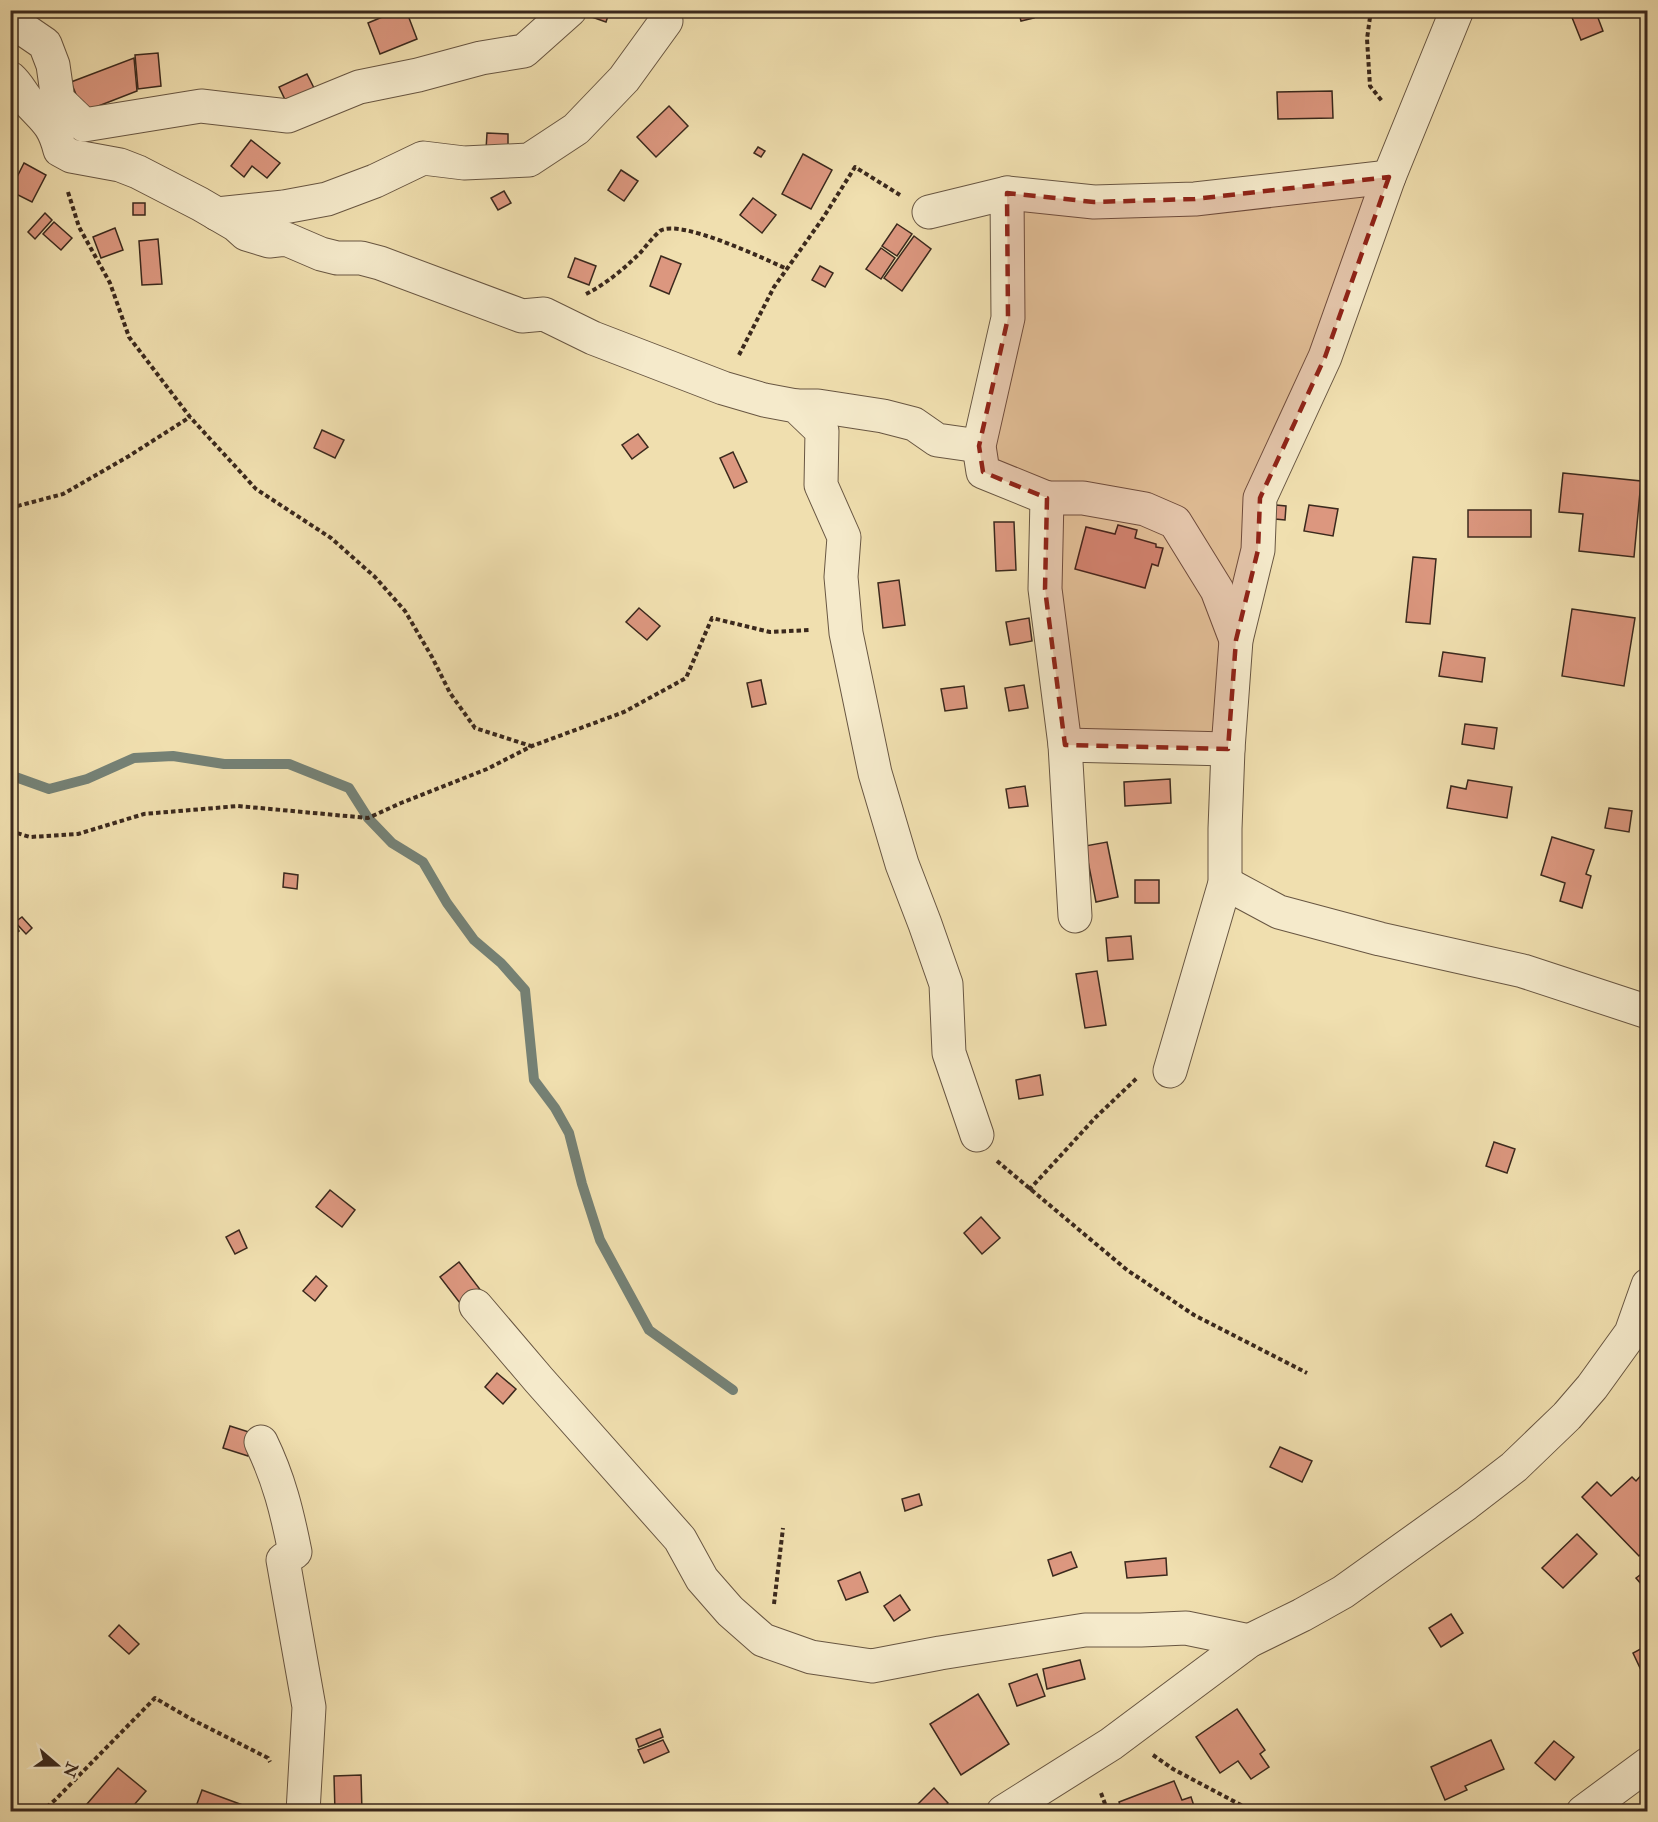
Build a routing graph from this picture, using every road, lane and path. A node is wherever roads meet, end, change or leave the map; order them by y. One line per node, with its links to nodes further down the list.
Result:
1 (570, 10): 4 (street)
2 (1371, 10): 7 (path)
3 (1457, 10): 7 (street)
4 (10, 20)
5 (666, 21): 12 (street)
6 (10, 78): 8 (street)
7 (1412, 120): 9 (street)
8 (60, 150): 12 (street); 17 (path)
9 (1389, 177): 10 (street); 22 (street)
10 (1007, 192): 11 (street); 18 (street)
11 (929, 212): 13 (path)
12 (217, 214): 14 (street)
13 (787, 269): 14 (path); 15 (path)
14 (544, 314): 15 (street)
15 (723, 388): 16 (street)
16 (796, 406): 18 (street); 21 (street)
17 (190, 417): 20 (path); 24 (path)
18 (979, 446): 19 (street)
19 (1047, 498): 22 (street); 23 (street)
20 (10, 508)
21 (846, 633): 24 (path); 31 (street)
22 (1236, 640): 25 (street)
23 (1065, 745): 25 (street); 28 (street)
24 (532, 746): 26 (path)
25 (1228, 749): 27 (street)
26 (10, 831)
27 (1225, 883): 29 (street); 30 (street)
28 (1075, 916)
29 (1647, 1012)
30 (1170, 1071): 32 (path)
31 (977, 1135): 32 (path)
32 (1029, 1190): 35 (path)
33 (1647, 1285): 38 (street)
34 (476, 1306): 39 (street)
35 (1307, 1373)
36 (261, 1442): 42 (street)
37 (783, 1528): 39 (path)
38 (1249, 1641): 39 (street); 40 (street)
39 (794, 1651)
40 (1111, 1744): 44 (street); 45 (path)
41 (1647, 1764): 46 (street)
42 (303, 1811): 43 (path)
43 (41, 1812)
44 (1003, 1812)
45 (1254, 1812)
46 (1583, 1812)

